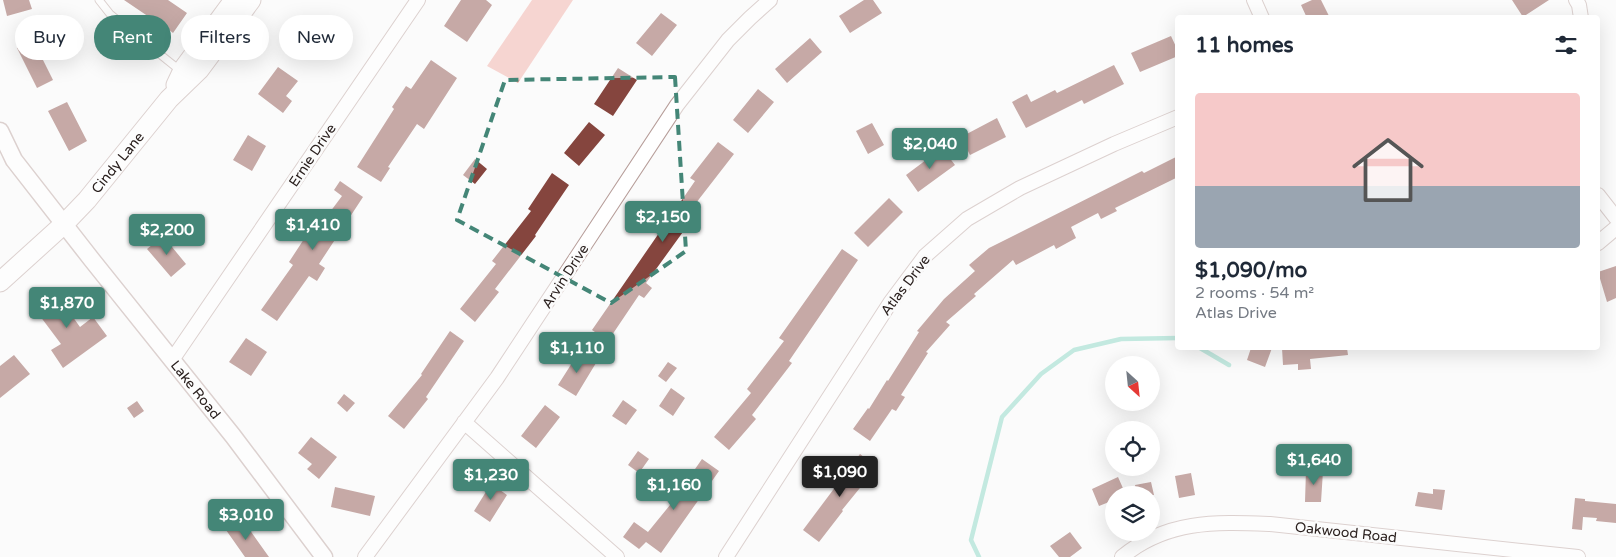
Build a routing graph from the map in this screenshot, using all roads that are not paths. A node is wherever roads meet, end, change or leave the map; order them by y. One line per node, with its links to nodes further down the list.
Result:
1 (99, 0): 8 (lane)
2 (234, 0): 8 (main road, Cindy Lane)
3 (251, 0): 9 (main road, Cindy Lane)
4 (418, 0): 18 (street, Ernie Drive)
5 (770, 0): 19 (street, Arvin Drive)
6 (1254, 0): 7 (street)
7 (1261, 15)
8 (182, 73): 9 (main road, Cindy Lane)
9 (169, 99): 14 (main road, Cindy Lane)
10 (1175, 117): 23 (street, Atlas Drive)
11 (0, 131): 14 (street, Lake Road)
12 (1600, 198): 13 (street)
13 (1616, 218)
14 (64, 224): 17 (main road, Cindy Lane); 18 (street, Lake Road)
15 (1616, 228): 16 (street)
16 (1600, 241)
17 (0, 282)
18 (172, 360): 20 (street, Lake Road)
19 (464, 422): 21 (street, Arvin Drive); 22 (street)
20 (324, 557)
21 (365, 557)
22 (617, 557)
23 (726, 557)
24 (1122, 557): 25 (street, Oakwood Road)
25 (1578, 557)

